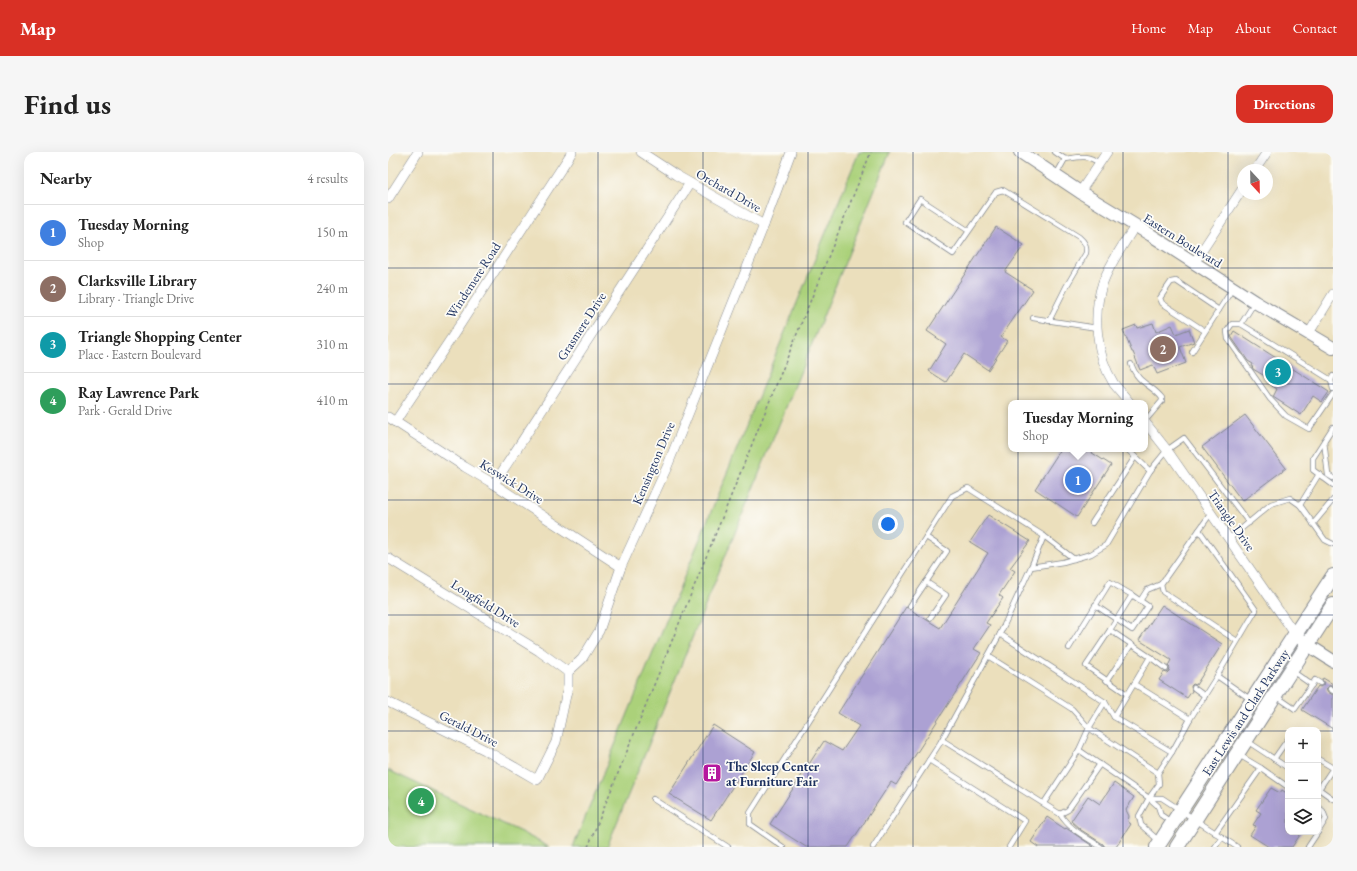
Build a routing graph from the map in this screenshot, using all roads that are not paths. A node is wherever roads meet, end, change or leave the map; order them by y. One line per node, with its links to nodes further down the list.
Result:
1 (418, 152): 16 (street)
2 (572, 152): 39 (street, Windemere Road)
3 (641, 152): 13 (street, Orchard Drive)
4 (791, 152): 17 (street, Kensington Drive)
5 (1055, 152): 9 (lane)
6 (1107, 152): 10 (street)
7 (1266, 152): 11 (street)
8 (1025, 154): 12 (main road, Eastern Boulevard)
9 (1065, 159): 10 (lane); 12 (lane)
10 (1099, 163): 14 (street)
11 (1259, 164)
12 (1055, 175): 14 (main road, Eastern Boulevard)
13 (690, 183): 17 (street, Orchard Drive); 49 (street, Grasmere Drive)
14 (1080, 192): 18 (main road, Eastern Boulevard)
15 (1237, 197): 20 (street)
16 (388, 199)
17 (764, 225): 64 (street, Kensington Drive)
18 (1135, 226): 20 (main road, Eastern Boulevard); 28 (street)
19 (969, 231): 19 (lane); 26 (lane)
20 (1194, 263): 21 (main road, Eastern Boulevard)
21 (1233, 288): 23 (main road, Eastern Boulevard); 24 (lane)
22 (1333, 294): 30 (street)
23 (1255, 302): 27 (lane); 30 (main road, Eastern Boulevard)
24 (1219, 310): 29 (lane); 29 (lane)
25 (1033, 318): 26 (lane)
26 (1049, 321): 28 (lane)
27 (1240, 324): 34 (lane); 36 (lane)
28 (1097, 328): 37 (street)
29 (1205, 331): 32 (lane)
30 (1309, 333): 31 (main road, Eastern Boulevard)
31 (1333, 348)
32 (1192, 352)
33 (1131, 364): 38 (lane)
34 (1332, 378): 35 (lane)
35 (1333, 389)
36 (1333, 394)
37 (1128, 400)
38 (1148, 418)
39 (392, 419): 49 (street, Keswick Drive)
40 (1148, 426): 43 (street, Triangle Drive)
41 (1333, 427): 42 (lane)
42 (1324, 441): 47 (lane); 48 (lane)
43 (1167, 450): 46 (lane); 53 (street, Triangle Drive); 55 (lane)
44 (1130, 452): 45 (lane)
45 (1135, 457): 46 (lane); 54 (lane)
46 (1150, 471): 63 (lane)
47 (1319, 474): 50 (lane); 52 (lane)
48 (1333, 478)
49 (494, 484): 64 (street, Keswick Drive)
50 (1333, 485)
51 (1333, 500): 56 (lane)
52 (1300, 505): 55 (lane); 56 (lane)
53 (1211, 513): 57 (lane); 60 (street, Triangle Drive)
54 (1092, 523)
55 (1249, 523): 60 (lane)
56 (1314, 524): 61 (lane)
57 (1199, 530): 68 (lane); 79 (lane)
58 (1044, 536): 59 (lane); 63 (lane); 65 (lane)
59 (926, 537): 67 (lane); 136 (lane)
60 (1229, 539): 78 (street, Triangle Drive)
61 (1333, 544)
62 (388, 558): 88 (street, Longfield Drive)
63 (1074, 559): 65 (lane)
64 (621, 567): 88 (street, Kensington Drive)
65 (1031, 567): 77 (lane)
66 (1333, 576): 78 (main road, East Lewis and Clark Parkway)
67 (926, 582): 73 (lane); 74 (lane)
68 (1161, 584): 70 (lane); 79 (lane)
69 (1132, 595): 70 (lane); 71 (lane); 75 (lane)
70 (1140, 601): 75 (lane)
71 (1095, 605): 75 (lane); 82 (lane)
72 (1333, 605): 81 (main road, East Lewis and Clark Parkway)
73 (910, 606)
74 (930, 618)
75 (1117, 620): 76 (lane)
76 (1110, 630): 80 (lane); 90 (lane)
77 (1000, 634): 83 (lane); 100 (lane)
78 (1295, 634): 81 (main road); 98 (main road, East Lewis and Clark Parkway)
79 (1237, 641): 89 (lane)
80 (1131, 645): 84 (lane); 90 (lane)
81 (1308, 645): 85 (main road); 87 (main road, East Lewis and Clark Parkway)
82 (1069, 648)
83 (988, 656): 103 (lane); 104 (lane)
84 (1150, 657): 86 (lane); 92 (lane)
85 (1333, 661)
86 (1166, 669)
87 (1291, 671): 93 (lane); 96 (main road, East Lewis and Clark Parkway)
88 (568, 672): 99 (street, Gerald Drive)
89 (1217, 676): 97 (lane); 98 (lane)
90 (1107, 681): 95 (lane)
91 (1320, 683): 93 (lane)
92 (1134, 684): 95 (lane); 102 (lane)
93 (1312, 685): 96 (lane)
94 (1194, 688): 97 (lane)
95 (1127, 694): 101 (lane)
96 (1275, 695): 105 (main road, East Lewis and Clark Parkway)
97 (1205, 696): 102 (lane)
98 (1252, 700): 126 (main road, East Lewis and Clark Parkway)
99 (388, 702)
100 (1105, 702): 101 (lane); 103 (lane)
101 (1114, 717): 108 (lane)
102 (1190, 720): 108 (lane)
103 (1089, 728): 107 (lane); 117 (lane)
104 (942, 740): 111 (lane); 124 (lane)
105 (1246, 740): 109 (main road, East Lewis and Clark Parkway); 110 (lane)
106 (1285, 743): 110 (lane)
107 (1079, 750): 113 (lane); 124 (lane)
108 (1172, 752): 117 (lane)
109 (1237, 754): 115 (lane); 128 (main road, East Lewis and Clark Parkway)
110 (1274, 759): 114 (lane)
111 (929, 760): 137 (lane); 138 (lane)
112 (1321, 761): 116 (lane)
113 (1100, 764): 121 (lane); 127 (lane)
114 (1285, 766)
115 (1260, 768): 118 (lane); 131 (lane)
116 (1333, 768): 119 (lane)
117 (1158, 773): 121 (lane)
118 (1285, 784)
119 (1321, 785)
120 (1321, 791): 123 (lane)
121 (1149, 798): 126 (lane); 129 (lane); 134 (lane)
122 (652, 799): 135 (lane)
123 (1333, 799)
124 (1044, 803): 127 (lane)
125 (1321, 809): 130 (lane)
126 (1180, 811): 128 (lane); 129 (main road, East Lewis and Clark Parkway)
127 (1060, 814): 139 (lane)
128 (1195, 819): 131 (lane); 140 (main road, East Lewis and Clark Parkway)
129 (1172, 823): 134 (main road, East Lewis and Clark Parkway)
130 (1321, 827)
131 (1215, 833): 133 (lane)
132 (1316, 835): 143 (lane)
133 (1222, 837): 141 (lane); 142 (lane)
134 (1158, 844)
135 (728, 847)
136 (783, 847)
137 (873, 847)
138 (1009, 847)
139 (1101, 847)
140 (1178, 847)
141 (1215, 847)
142 (1237, 847)
143 (1308, 847)

